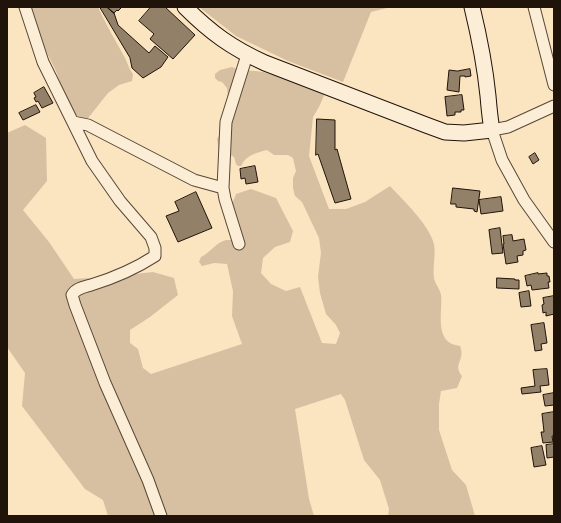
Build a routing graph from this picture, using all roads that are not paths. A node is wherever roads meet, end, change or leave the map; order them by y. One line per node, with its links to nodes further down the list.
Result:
1 (25, 7): 8 (street)
2 (185, 7): 5 (street)
3 (472, 7): 9 (street)
4 (534, 7): 6 (street)
5 (247, 55): 9 (street); 10 (street)
6 (554, 85)
7 (552, 110): 9 (street)
8 (73, 122): 10 (street); 13 (street)
9 (492, 130): 11 (street)
10 (223, 188): 12 (street)
11 (553, 238)
12 (239, 244)
13 (161, 516)

